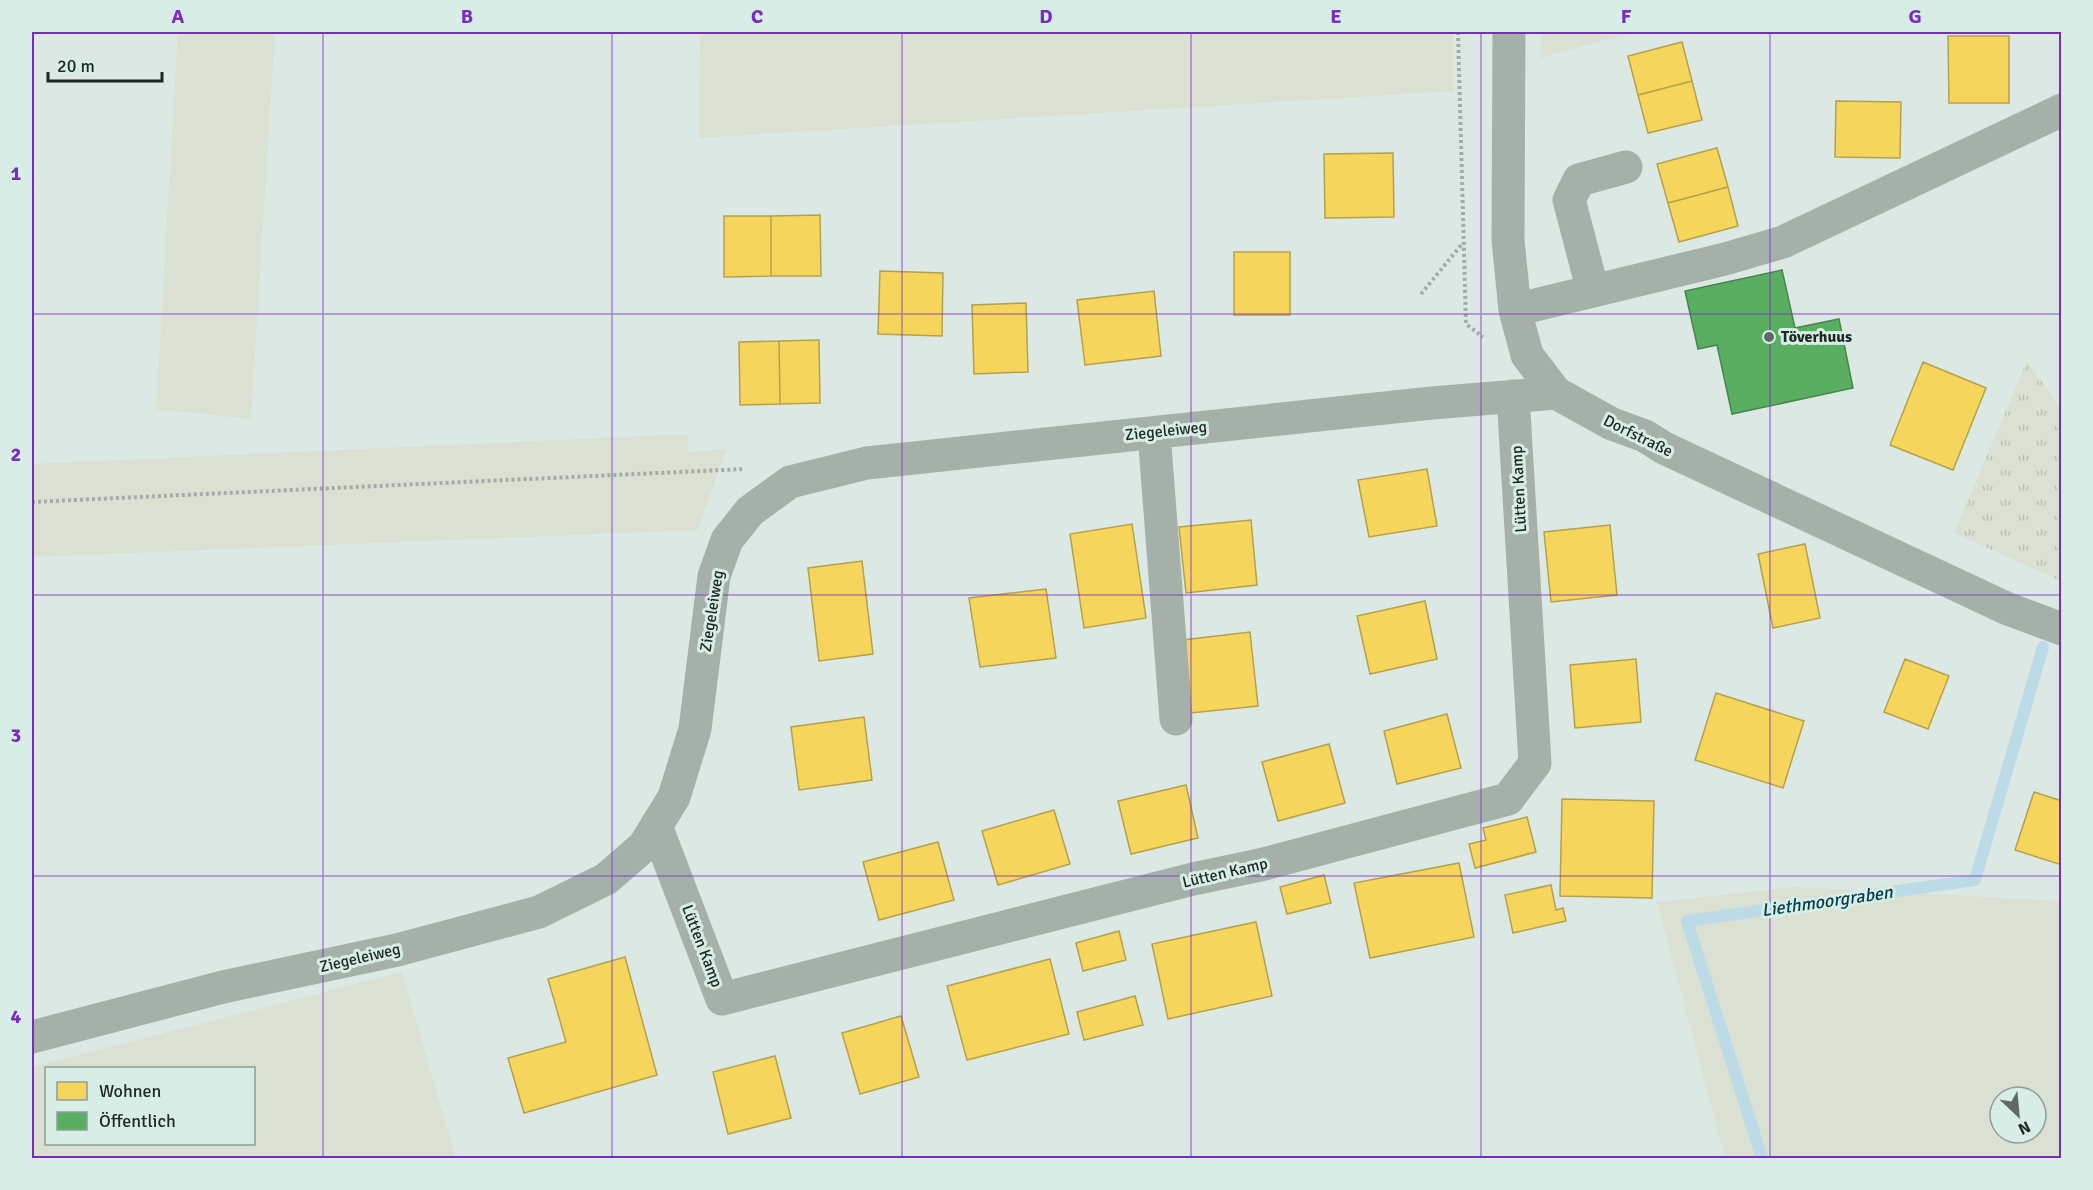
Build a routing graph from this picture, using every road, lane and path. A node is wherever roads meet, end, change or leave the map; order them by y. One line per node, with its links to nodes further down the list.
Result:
1 (1458, 32): 5 (path)
2 (1509, 32): 8 (street, Dorfstraße)
3 (2061, 110): 6 (street)
4 (1626, 167): 6 (street)
5 (1463, 243): 7 (path); 9 (path)
6 (1593, 291): 8 (street)
7 (1420, 294)
8 (1515, 310): 10 (street, Dorfstraße)
9 (1466, 324)
10 (1556, 393): 11 (street, Ziegeleiweg); 15 (street, Dorfstraße)
11 (1513, 396): 12 (street, Ziegeleiweg); 17 (street, Lütten Kamp)
12 (1154, 433): 16 (street); 17 (street, Ziegeleiweg)
13 (747, 468): 14 (path)
14 (32, 502)
15 (2061, 629)
16 (1176, 719)
17 (656, 826): 18 (street, Ziegeleiweg)
18 (32, 1037)

